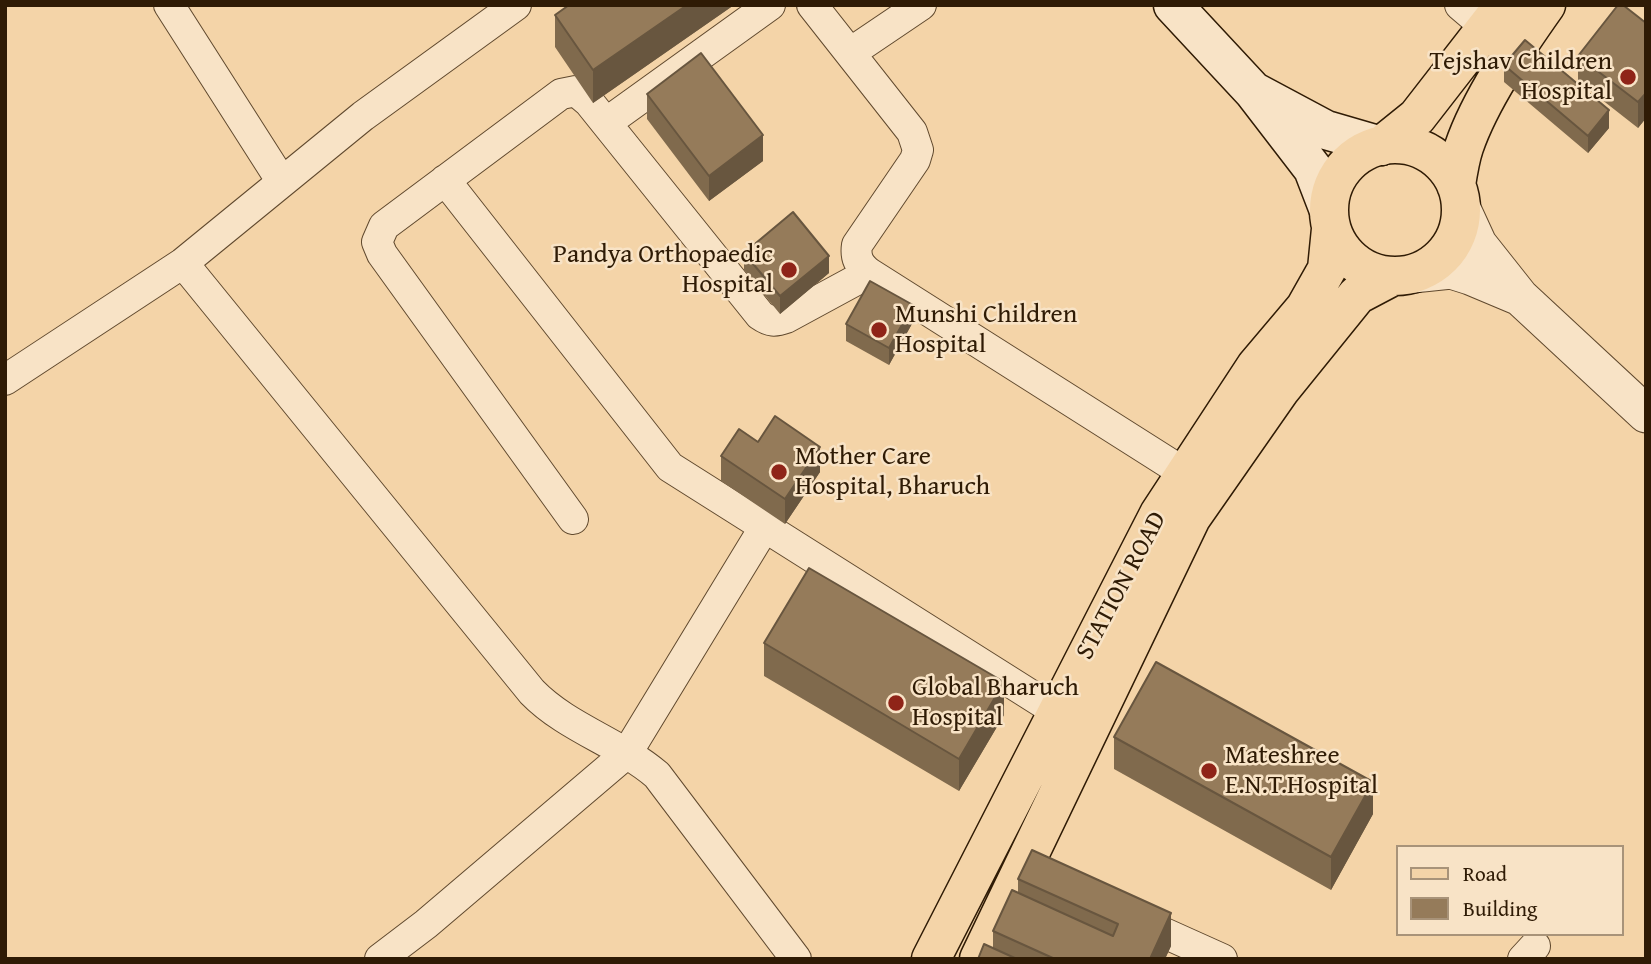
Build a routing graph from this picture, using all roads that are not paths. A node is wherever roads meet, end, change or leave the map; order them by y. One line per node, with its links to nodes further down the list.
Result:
1 (169, 5): 14 (street)
2 (516, 5): 14 (street)
3 (770, 5): 11 (street)
4 (812, 5): 9 (street)
5 (921, 5): 9 (street)
6 (1173, 5): 10 (main road)
7 (1546, 5): 15 (main road)
8 (1483, 13): 12 (main road)
9 (850, 53): 18 (street)
10 (1253, 91): 12 (main road); 16 (main road)
11 (606, 123): 13 (street); 18 (street)
12 (1381, 146): 15 (main road); 16 (main road)
13 (445, 180): 24 (street); 25 (street)
14 (282, 182): 17 (street)
15 (1458, 196): 19 (main road); 20 (street)
16 (1330, 218): 19 (main road); 23 (main road, STATION ROAD)
17 (183, 263): 21 (street); 27 (street)
18 (869, 273): 23 (street)
19 (1403, 275): 20 (street); 32 (main road, STATION ROAD)
20 (1520, 297): 22 (street)
21 (5, 380)
22 (1646, 414)
23 (1186, 474): 26 (main road, STATION ROAD)
24 (573, 519)
25 (764, 528): 26 (street); 27 (street)
26 (1056, 711): 31 (main road, STATION ROAD)
27 (626, 753): 29 (street); 30 (street)
28 (1110, 908): 33 (street)
29 (380, 959)
30 (796, 959)
31 (931, 959)
32 (979, 959)
33 (1222, 959)

